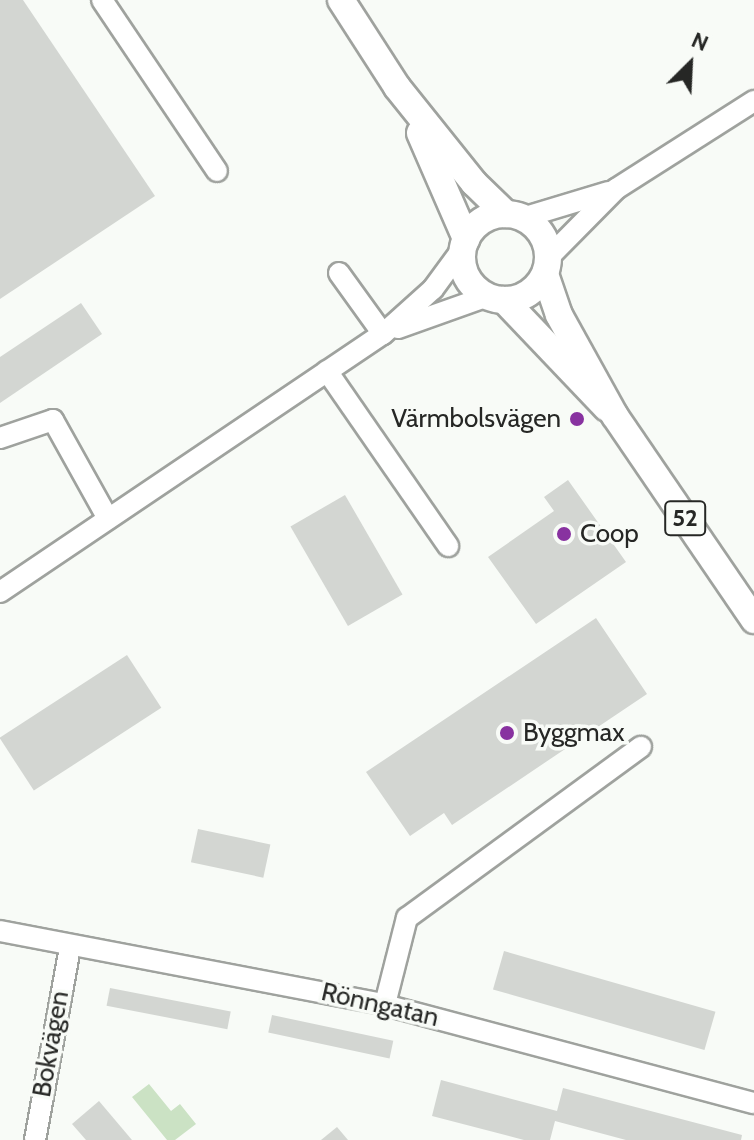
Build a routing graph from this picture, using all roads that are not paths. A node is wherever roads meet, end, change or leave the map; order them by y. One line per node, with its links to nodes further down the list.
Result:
1 (102, 0): 5 (street)
2 (341, 0): 3 (main road, 52)
3 (397, 87): 7 (main road, 52); 8 (main road, 52)
4 (754, 101): 6 (street)
5 (217, 171)
6 (616, 189): 7 (street); 9 (street)
7 (514, 216): 8 (main road); 9 (main road, 52)
8 (465, 244): 11 (main road, 52); 12 (street)
9 (546, 266): 11 (main road); 14 (main road, 52)
10 (339, 273): 12 (street)
11 (496, 298): 12 (street); 14 (main road, 52)
12 (383, 334): 13 (street)
13 (327, 371): 16 (street); 17 (street)
14 (615, 416): 19 (main road, 52)
15 (0, 438): 16 (street)
16 (108, 519): 18 (street)
17 (448, 546)
18 (0, 592)
19 (754, 620)
20 (641, 747): 23 (street)
21 (0, 931): 22 (street, Rönngatan)
22 (70, 948): 23 (street, Rönngatan); 25 (street, Bokvägen)
23 (385, 1004): 24 (street, Rönngatan)
24 (754, 1103)
25 (35, 1140)

